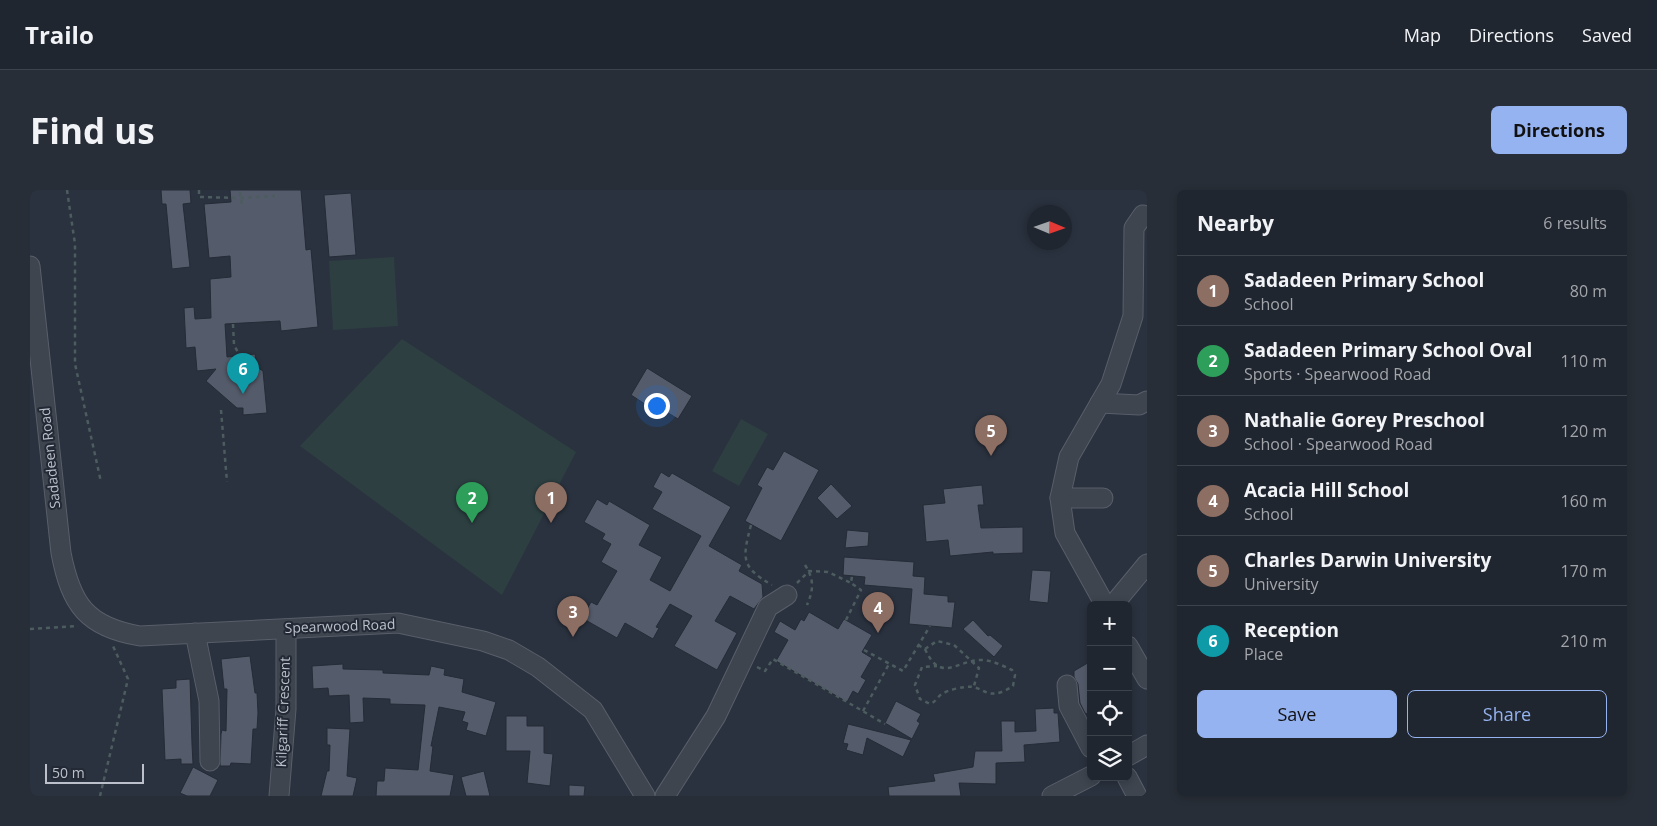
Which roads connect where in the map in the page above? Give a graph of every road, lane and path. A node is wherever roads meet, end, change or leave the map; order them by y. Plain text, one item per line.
1 (67, 190) edge
2 (199, 190) edge
3 (240, 192) dead end
4 (275, 196) dead end
5 (241, 198) junction
6 (242, 206) dead end
7 (1147, 216) edge
8 (30, 266) edge
9 (1140, 316) edge
10 (233, 324) dead end
11 (240, 356) dead end
12 (35, 372) edge
13 (1147, 401) edge
14 (1100, 403) junction
15 (221, 410) dead end
16 (101, 482) dead end
17 (227, 482) dead end
18 (1060, 498) junction
19 (1103, 498) dead end
20 (751, 525) dead end
21 (1147, 564) edge
22 (805, 565) dead end
23 (809, 571) junction
24 (852, 576) dead end
25 (851, 584) junction
26 (788, 594) junction
27 (1103, 601) edge
28 (1116, 601) edge
29 (808, 605) dead end
30 (88, 614) joint
31 (846, 620) dead end
32 (104, 625) junction
33 (930, 626) dead end
34 (286, 628) junction
35 (30, 629) edge
36 (195, 633) junction
37 (918, 645) junction
38 (925, 649) junction
39 (864, 650) dead end
40 (1132, 653) edge
41 (743, 659) junction
42 (972, 661) junction
43 (889, 664) junction
44 (937, 666) junction
45 (1147, 679) edge
46 (1067, 685) dead end
47 (974, 686) junction
48 (863, 711) junction
49 (885, 724) dead end
50 (1087, 740) edge
51 (1147, 745) edge
52 (1132, 754) edge
53 (210, 761) dead end
54 (1087, 778) edge
55 (1129, 781) edge
56 (100, 796) edge
57 (279, 796) edge
58 (646, 796) edge
59 (665, 796) edge
60 (1052, 796) edge
61 (1137, 796) edge

1 - 16 path
2 - 5 path
3 - 5 path
4 - 5 path
5 - 6 path
7 - 9 street
8 - 12 street, Sadadeen Road
9 - 14 street
10 - 11 path
12 - 30 street, Sadadeen Road
13 - 14 street
14 - 18 street
15 - 17 path
18 - 19 street
18 - 27 street
20 - 26 path
21 - 28 street
22 - 23 path
23 - 25 path
23 - 26 path
23 - 29 path
24 - 25 path
25 - 31 path
26 - 41 street
30 - 32 street, Spearwood Road
32 - 35 path
32 - 36 street, Spearwood Road
32 - 56 path
33 - 37 path
34 - 36 street, Spearwood Road
34 - 57 street, Kilgariff Crescent
34 - 58 street, Spearwood Road
36 - 53 street
37 - 38 path
37 - 43 path
38 - 42 path
38 - 44 path
39 - 43 path
40 - 45 street
41 - 48 path
41 - 59 street
42 - 44 path
42 - 47 path
42 - 47 path
43 - 48 path
44 - 47 path
46 - 50 street
48 - 49 path
51 - 52 street
54 - 60 street
55 - 61 street

